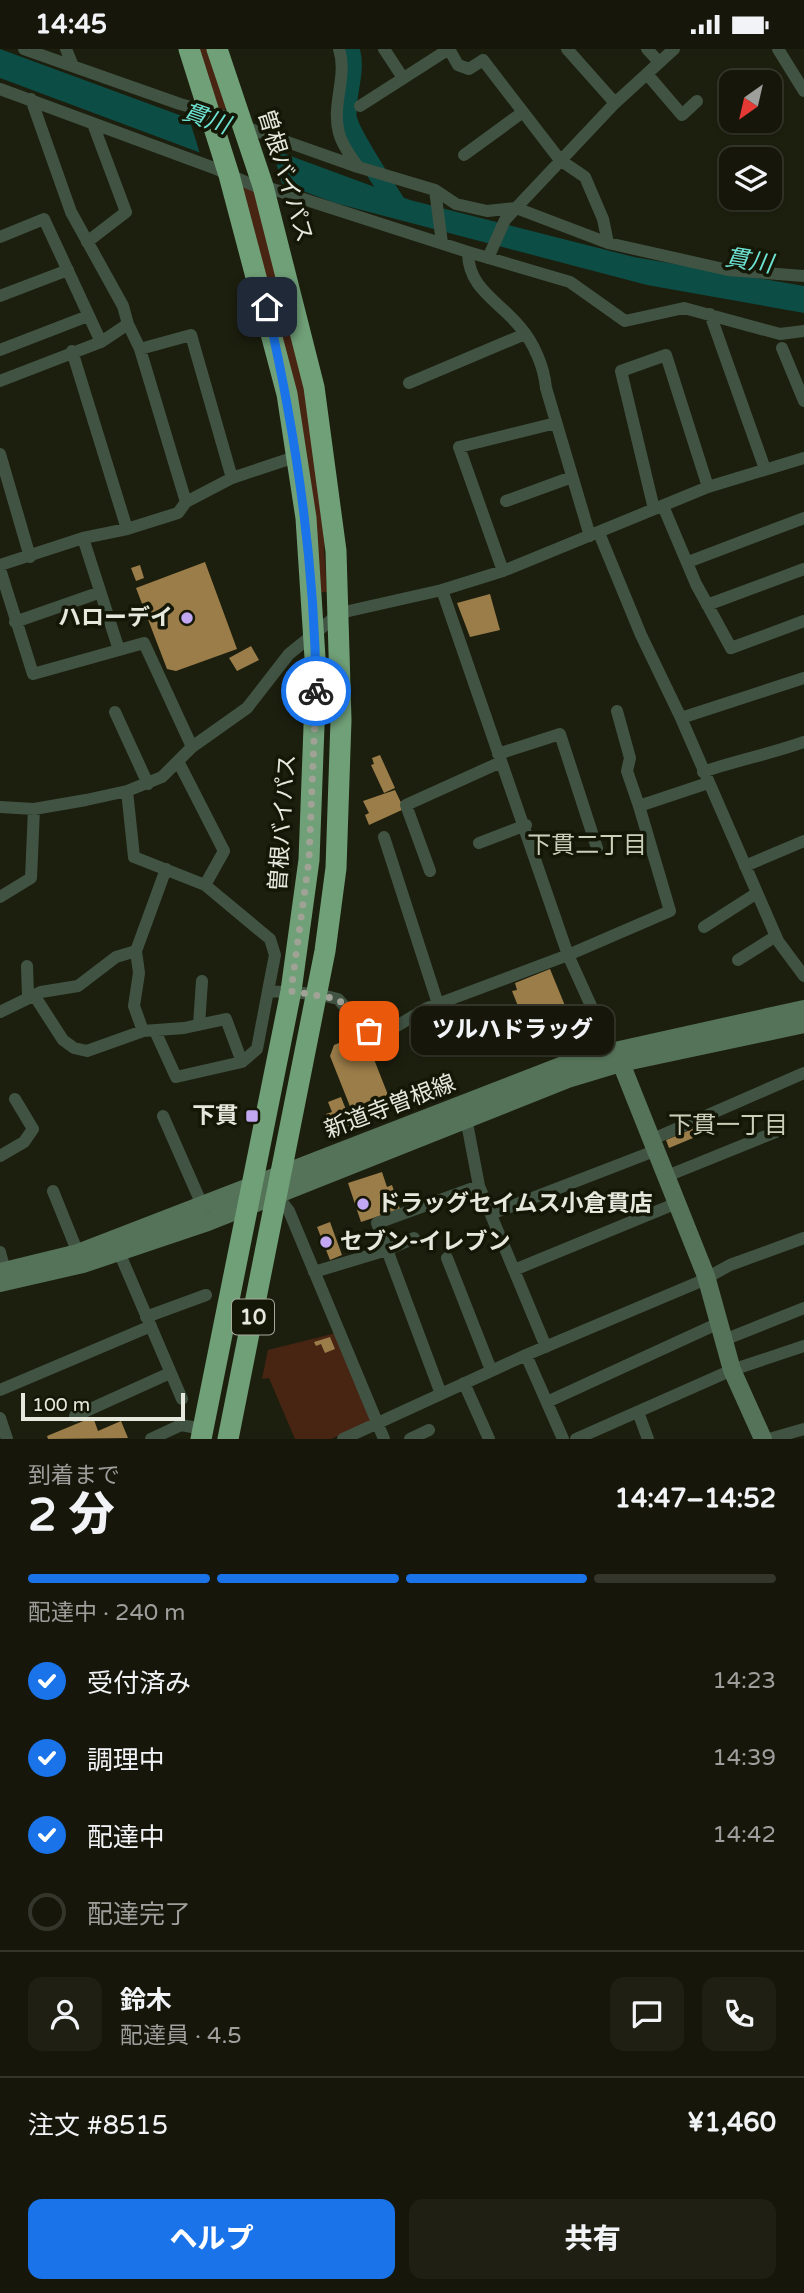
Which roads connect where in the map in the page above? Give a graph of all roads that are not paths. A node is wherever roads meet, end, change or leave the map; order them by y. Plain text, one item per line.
1 (24, 49) edge
2 (66, 49) edge
3 (189, 49) edge
4 (217, 49) edge
5 (339, 49) edge
6 (384, 49) edge
7 (478, 49) edge
8 (567, 49) edge
9 (647, 49) edge
10 (674, 49) edge
11 (778, 49) edge
12 (659, 62) junction
13 (477, 63) junction
14 (73, 66) junction
15 (646, 74) junction
16 (403, 78) junction
17 (0, 89) edge
18 (804, 91) edge
19 (31, 99) junction
20 (697, 101) dead end
21 (615, 103) junction
22 (359, 106) dead end
23 (523, 112) junction
24 (210, 116) junction
25 (93, 124) junction
26 (242, 126) junction
27 (464, 155) dead end
28 (560, 160) junction
29 (358, 167) junction
30 (228, 171) junction
31 (262, 185) junction
32 (435, 194) junction
33 (516, 208) junction
34 (0, 237) edge
35 (442, 241) junction
36 (87, 242) junction
37 (608, 243) junction
38 (468, 252) junction
39 (489, 255) junction
40 (68, 270) junction
41 (804, 276) edge
42 (0, 296) edge
43 (710, 314) junction
44 (88, 316) junction
45 (128, 324) junction
46 (804, 331) edge
47 (525, 334) junction
48 (101, 342) junction
49 (782, 348) dead end
50 (140, 349) junction
51 (0, 350) edge
52 (72, 351) junction
53 (0, 381) edge
54 (800, 381) edge
55 (409, 383) dead end
56 (804, 401) edge
57 (556, 423) junction
58 (0, 454) edge
59 (298, 456) junction
60 (804, 458) edge
61 (765, 469) junction
62 (572, 477) junction
63 (232, 478) junction
64 (708, 487) junction
65 (506, 501) dead end
66 (186, 502) junction
67 (658, 508) junction
68 (804, 518) edge
69 (127, 529) junction
70 (595, 534) junction
71 (83, 538) junction
72 (30, 557) junction
73 (688, 562) junction
74 (0, 567) edge
75 (804, 569) edge
76 (503, 571) junction
77 (442, 590) junction
78 (99, 593) junction
79 (707, 605) junction
80 (340, 613) junction
81 (804, 621) edge
82 (15, 622) junction
83 (314, 636) junction
84 (119, 650) junction
85 (804, 678) edge
86 (617, 711) dead end
87 (115, 712) dead end
88 (681, 718) junction
89 (804, 741) edge
90 (192, 747) junction
91 (500, 758) junction
92 (179, 763) junction
93 (706, 777) junction
94 (148, 784) junction
95 (127, 791) junction
96 (639, 806) junction
97 (0, 807) edge
98 (34, 809) junction
99 (526, 825) junction
100 (384, 837) dead end
101 (804, 841) edge
102 (479, 843) dead end
103 (597, 848) dead end
104 (745, 866) junction
105 (166, 869) junction
106 (430, 871) dead end
107 (205, 885) junction
108 (757, 893) junction
109 (0, 897) edge
110 (704, 927) dead end
111 (776, 936) junction
112 (136, 951) junction
113 (568, 955) junction
114 (738, 960) dead end
115 (27, 966) dead end
116 (802, 969) edge
117 (202, 981) dead end
118 (268, 991) junction
119 (291, 991) junction
120 (317, 994) junction
121 (31, 995) junction
122 (438, 1004) junction
123 (804, 1009) edge
124 (0, 1012) edge
125 (804, 1024) edge
126 (199, 1025) junction
127 (149, 1031) junction
128 (616, 1056) junction
129 (242, 1062) junction
130 (804, 1073) edge
131 (15, 1099) dead end
132 (163, 1116) dead end
133 (466, 1118) junction
134 (776, 1132) dead end
135 (655, 1145) junction
136 (0, 1156) edge
137 (667, 1176) junction
138 (280, 1185) junction
139 (479, 1186) junction
140 (53, 1191) dead end
141 (251, 1195) junction
142 (677, 1203) junction
143 (203, 1207) junction
144 (491, 1214) junction
145 (414, 1238) dead end
146 (804, 1238) edge
147 (387, 1250) junction
148 (0, 1252) edge
149 (119, 1252) junction
150 (78, 1253) junction
151 (447, 1258) dead end
152 (514, 1270) junction
153 (314, 1272) junction
154 (2, 1275) edge
155 (706, 1276) junction
156 (206, 1295) dead end
157 (804, 1308) edge
158 (149, 1322) junction
159 (719, 1323) junction
160 (724, 1341) junction
161 (804, 1346) edge
162 (546, 1347) junction
163 (526, 1355) junction
164 (491, 1370) junction
165 (732, 1370) junction
166 (170, 1373) junction
167 (464, 1383) junction
168 (0, 1390) edge
169 (441, 1394) junction
170 (182, 1399) dead end
171 (547, 1402) junction
172 (638, 1412) junction
173 (75, 1416) dead end
174 (0, 1418) edge
175 (377, 1423) junction
176 (804, 1429) edge
177 (429, 1430) dead end
178 (202, 1434) edge
179 (7, 1439) edge
180 (151, 1439) edge
181 (228, 1439) edge
182 (343, 1439) edge
183 (384, 1439) edge
184 (410, 1439) edge
185 (489, 1439) edge
186 (563, 1439) edge
187 (576, 1439) edge
188 (648, 1439) edge
189 (763, 1439) edge
190 (769, 1439) edge

1 - 14 street
2 - 14 street
3 - 24 highway, 曽根バイパス / 10
4 - 26 highway, 曽根バイパス / 10
5 - 29 street
6 - 16 street
7 - 13 street
8 - 21 street
9 - 12 street
10 - 12 street
11 - 18 street
12 - 15 street
13 - 16 street
13 - 23 street
14 - 24 street
15 - 20 street
15 - 21 street
16 - 22 street
17 - 19 street
19 - 25 street
19 - 36 street
21 - 28 street
23 - 27 street
23 - 28 street
24 - 26 street
24 - 30 highway, 曽根バイパス / 10
25 - 30 street
25 - 36 street
26 - 29 street
26 - 31 highway, 曽根バイパス / 10
28 - 33 street
28 - 37 street
29 - 32 street
30 - 31 street
30 - 59 highway, 曽根バイパス / 10
31 - 35 street
31 - 80 highway, 曽根バイパス / 10
32 - 33 street
32 - 35 street
33 - 37 street
33 - 39 street
34 - 40 street
35 - 38 street
36 - 45 street
37 - 41 street
38 - 39 street
38 - 47 street
39 - 43 street
40 - 42 street
40 - 44 street
43 - 46 street
43 - 61 street
44 - 48 street
44 - 51 street
45 - 48 street
45 - 50 street
47 - 55 street
47 - 57 street
48 - 52 street
49 - 54 street
50 - 63 street
50 - 66 street
52 - 53 street
52 - 69 street
54 - 56 street
57 - 62 street
57 - 76 street
58 - 72 street
59 - 63 street
59 - 83 highway, 曽根バイパス / 10
60 - 61 street
61 - 64 street
62 - 65 street
62 - 70 street
63 - 66 street
64 - 67 street
64 - 67 street
66 - 69 street
67 - 70 street
67 - 73 street
68 - 73 street
69 - 71 street
70 - 76 street
70 - 88 street
71 - 72 street
71 - 78 street
72 - 74 street
73 - 79 street
74 - 82 street
75 - 79 street
76 - 77 street
77 - 80 street
77 - 91 street
78 - 82 street
78 - 84 street
79 - 81 street
80 - 83 street
80 - 120 highway, 曽根バイパス / 10
82 - 84 street
83 - 90 street
83 - 119 highway, 曽根バイパス / 10
84 - 90 street
85 - 88 street
86 - 96 street
87 - 94 street
88 - 93 street
89 - 93 street
90 - 92 street
91 - 99 street
91 - 103 street
91 - 106 street
92 - 94 street
92 - 107 street
93 - 96 street
93 - 104 street
94 - 95 street
95 - 98 street
95 - 105 street
96 - 113 street
97 - 98 street
98 - 109 street
99 - 102 street
99 - 113 street
100 - 122 street
101 - 104 street
104 - 108 street
105 - 107 street
105 - 112 street
107 - 118 street
108 - 110 street
108 - 111 street
111 - 114 street
111 - 116 street
112 - 121 street
112 - 127 street
113 - 122 street
113 - 128 street
115 - 121 street
117 - 126 street
118 - 119 street
118 - 129 street
119 - 120 street
119 - 141 highway, 曽根バイパス / 10
120 - 122 street
120 - 138 highway, 曽根バイパス / 10
121 - 124 street
121 - 127 street
123 - 128 main road, 新道寺曽根線
125 - 128 main road, 新道寺曽根線
126 - 127 street
126 - 129 street
127 - 129 street
128 - 133 main road, 新道寺曽根線
128 - 135 main road
128 - 138 main road, 新道寺曽根線
130 - 135 street
131 - 136 street
132 - 143 street
133 - 138 main road, 新道寺曽根線
133 - 139 street
134 - 137 street
135 - 137 main road
135 - 144 street
137 - 142 main road
138 - 141 main road, 新道寺曽根線
138 - 153 street
138 - 181 highway, 曽根バイパス / 10
139 - 144 street
139 - 147 street
140 - 150 street
141 - 143 main road, 新道寺曽根線
141 - 149 main road, 新道寺曽根線
141 - 178 highway, 曽根バイパス / 10
142 - 152 street
142 - 155 main road
143 - 150 main road, 新道寺曽根線
144 - 152 street
145 - 147 street
146 - 155 street
147 - 153 street
147 - 169 street
148 - 154 street
149 - 154 main road, 新道寺曽根線
149 - 158 street
150 - 154 main road, 新道寺曽根線
151 - 164 street
152 - 162 street
153 - 175 street
155 - 159 main road
155 - 162 street
156 - 158 street
157 - 160 street
158 - 166 street
158 - 168 street
159 - 160 main road
159 - 171 street
160 - 165 main road
161 - 165 street
162 - 163 street
163 - 164 street
163 - 171 street
164 - 167 street
165 - 172 street
165 - 189 main road
166 - 170 street
166 - 173 street
167 - 169 street
167 - 185 street
169 - 175 street
171 - 186 street
172 - 187 street
172 - 188 street
174 - 179 street
175 - 182 street
175 - 183 street
176 - 190 street
177 - 184 street
178 - 180 street

